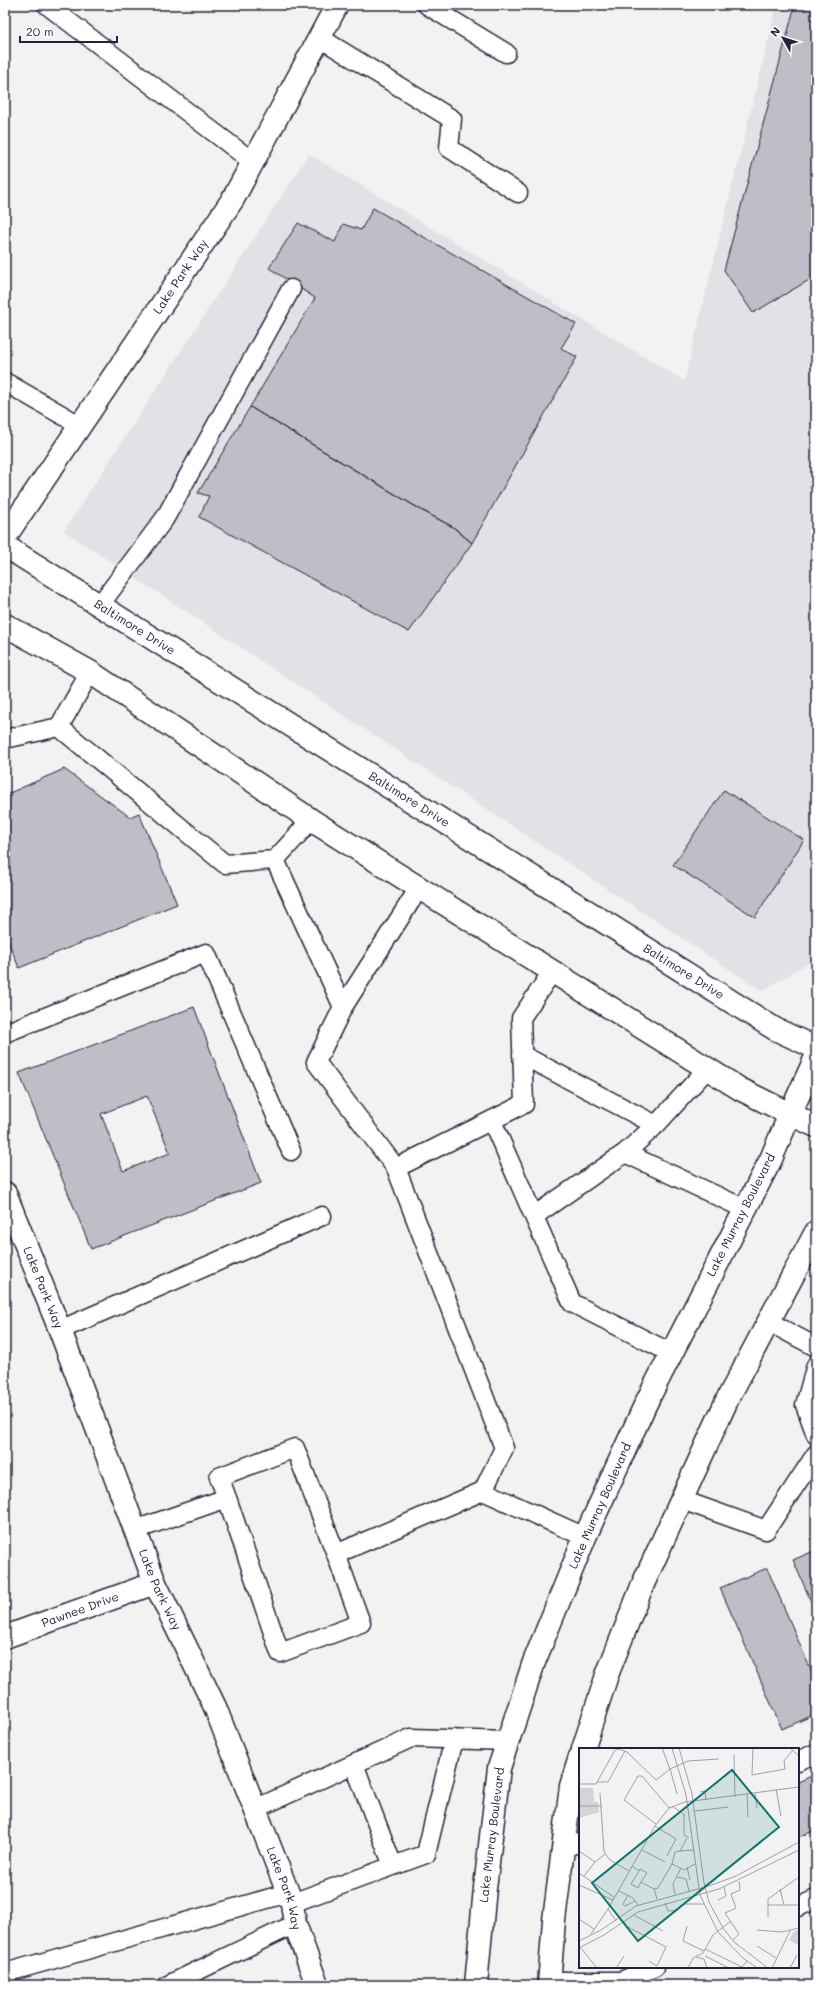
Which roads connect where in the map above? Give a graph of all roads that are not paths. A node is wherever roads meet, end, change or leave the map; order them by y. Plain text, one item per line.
1 (47, 5) edge
2 (337, 5) edge
3 (427, 5) edge
4 (320, 38) junction
5 (506, 53) dead end
6 (253, 162) junction
7 (518, 192) dead end
8 (291, 289) dead end
9 (5, 382) edge
10 (81, 426) junction
11 (5, 537) edge
12 (5, 546) edge
13 (99, 606) junction
14 (5, 625) edge
15 (90, 672) junction
16 (60, 728) junction
17 (5, 739) edge
18 (311, 820) junction
19 (275, 860) junction
20 (419, 888) junction
21 (552, 972) junction
22 (343, 1007) junction
23 (5, 1033) edge
24 (816, 1048) edge
25 (522, 1055) junction
26 (816, 1057) edge
27 (707, 1069) junction
28 (790, 1114) junction
29 (492, 1121) junction
30 (656, 1125) junction
31 (816, 1126) edge
32 (291, 1151) dead end
33 (625, 1153) junction
34 (396, 1168) junction
35 (5, 1193) edge
36 (745, 1210) junction
37 (322, 1216) dead end
38 (534, 1216) junction
39 (816, 1232) edge
40 (768, 1322) junction
41 (60, 1330) junction
42 (816, 1347) edge
43 (671, 1353) junction
44 (816, 1365) edge
45 (816, 1435) edge
46 (816, 1454) edge
47 (483, 1492) junction
48 (228, 1498) junction
49 (682, 1500) junction
50 (135, 1530) junction
51 (585, 1537) junction
52 (336, 1554) junction
53 (155, 1583) junction
54 (5, 1637) edge
55 (454, 1739) junction
56 (508, 1741) junction
57 (583, 1748) edge
58 (816, 1753) edge
59 (579, 1760) edge
60 (799, 1761) edge
61 (354, 1764) junction
62 (255, 1809) junction
63 (572, 1845) edge
64 (394, 1866) junction
65 (816, 1899) edge
66 (292, 1907) junction
67 (799, 1907) edge
68 (654, 1968) edge
69 (5, 1973) edge
70 (549, 1983) edge
71 (168, 1985) edge
72 (317, 1985) edge
73 (476, 1985) edge

1 - 6 lane
2 - 4 main road, Lake Park Way
3 - 5 lane
4 - 6 main road, Lake Park Way
4 - 7 lane
6 - 10 main road, Lake Park Way
8 - 13 lane
9 - 10 lane
10 - 11 main road, Lake Park Way
12 - 13 main road, Baltimore Drive
13 - 24 main road, Baltimore Drive
14 - 15 main road
15 - 16 lane
15 - 18 main road
16 - 17 lane
16 - 19 lane
18 - 19 lane
18 - 20 main road
19 - 22 lane
20 - 21 main road
20 - 22 lane
21 - 25 lane
21 - 27 main road
22 - 34 lane
23 - 32 lane
25 - 29 lane
25 - 30 lane
26 - 28 main road, Lake Murray Boulevard
27 - 28 main road
27 - 30 lane
28 - 31 main road
28 - 36 main road, Lake Murray Boulevard
29 - 34 lane
29 - 38 lane
30 - 33 lane
33 - 36 lane
33 - 38 lane
34 - 47 lane
35 - 41 main road, Lake Park Way
36 - 43 main road, Lake Murray Boulevard
37 - 41 lane
38 - 43 lane
39 - 40 main road
40 - 42 lane
40 - 49 main road
41 - 50 main road, Lake Park Way
43 - 51 main road, Lake Murray Boulevard
44 - 45 lane
46 - 49 lane
47 - 51 lane
47 - 52 lane
48 - 50 lane
48 - 52 lane
48 - 52 lane
49 - 57 main road
50 - 53 main road, Lake Park Way
51 - 56 main road, Lake Murray Boulevard
53 - 54 main road, Pawnee Drive
53 - 62 main road, Lake Park Way
55 - 56 lane
55 - 61 lane
55 - 64 lane
56 - 73 main road, Lake Murray Boulevard
58 - 60 lane
59 - 63 main road
61 - 62 lane
61 - 64 lane
62 - 66 main road, Lake Park Way
63 - 70 main road
64 - 66 lane
65 - 67 lane
66 - 69 lane
66 - 71 lane
66 - 72 main road, Lake Park Way
68 - 70 lane

